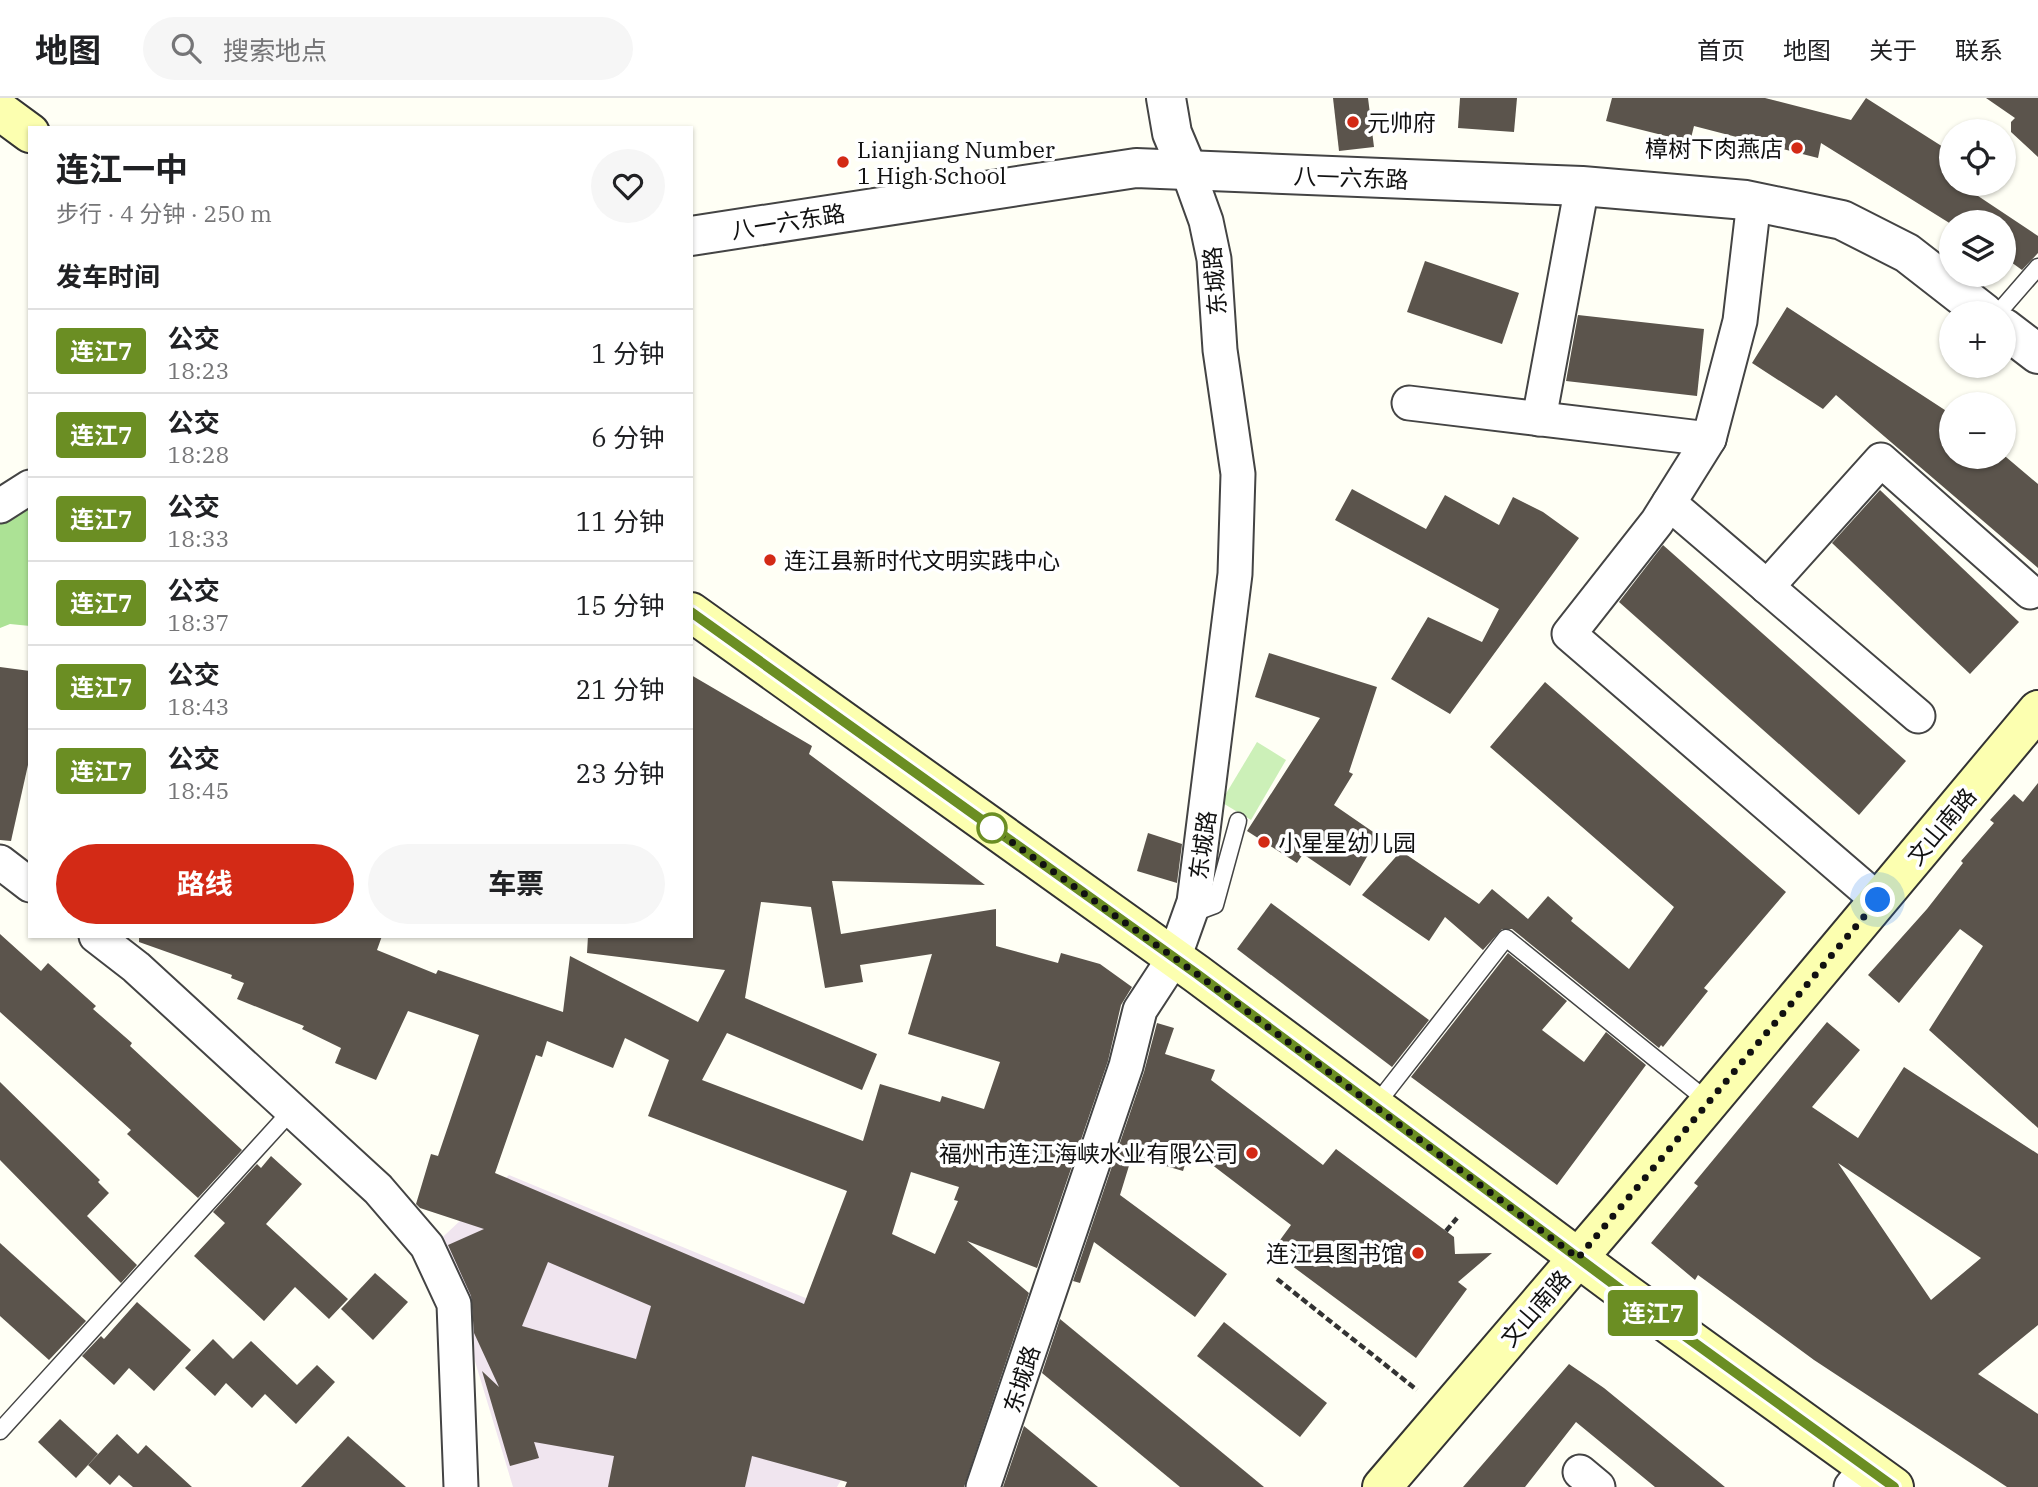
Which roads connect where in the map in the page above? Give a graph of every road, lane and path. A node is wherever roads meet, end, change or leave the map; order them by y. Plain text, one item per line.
1 (1167, 105) edge
2 (0, 111) edge
3 (28, 132) edge
4 (1136, 168) junction
5 (1188, 171) junction
6 (1582, 186) junction
7 (1754, 201) junction
8 (693, 236) edge
9 (2038, 267) edge
10 (1969, 301) edge
11 (2008, 301) edge
12 (2016, 337) edge
13 (2038, 354) edge
14 (1409, 403) dead end
15 (1539, 419) junction
16 (1709, 439) junction
17 (28, 488) edge
18 (1669, 503) junction
19 (0, 506) edge
20 (1767, 587) junction
21 (2030, 592) dead end
22 (693, 613) edge
23 (2038, 710) edge
24 (1918, 716) dead end
25 (1238, 821) dead end
26 (0, 862) edge
27 (28, 883) edge
28 (1878, 900) junction
29 (1191, 914) junction
30 (99, 938) edge
31 (1174, 958) junction
32 (1709, 1102) junction
33 (1375, 1106) junction
34 (293, 1109) junction
35 (1457, 1218) dead end
36 (1446, 1231) dead end
37 (1578, 1258) junction
38 (1277, 1279) dead end
39 (1417, 1390) dead end
40 (0, 1431) edge
41 (1870, 1481) edge
42 (461, 1487) edge
43 (983, 1487) edge
44 (1382, 1487) edge

1 - 4 street
1 - 5 street
2 - 3 main road
4 - 5 street, 八一六东路
4 - 8 street, 八一六东路
5 - 6 street, 八一六东路
5 - 29 street, 东城路
6 - 7 street, 八一六东路
6 - 15 street
7 - 10 street, 八一六东路
7 - 16 street
9 - 11 lane
12 - 13 street
14 - 15 street
15 - 16 street
16 - 18 street
17 - 19 street
18 - 20 street
18 - 28 street
20 - 21 street
20 - 24 street
22 - 31 main road
23 - 28 main road, 文山南路
25 - 29 lane
26 - 27 street
28 - 32 main road, 文山南路
29 - 31 street, 东城路
30 - 34 street
31 - 33 main road
31 - 43 street, 东城路
32 - 33 lane
32 - 37 main road, 文山南路
33 - 37 main road
34 - 40 lane
34 - 42 street
35 - 36 path
37 - 41 main road
37 - 44 main road, 文山南路
38 - 39 path

